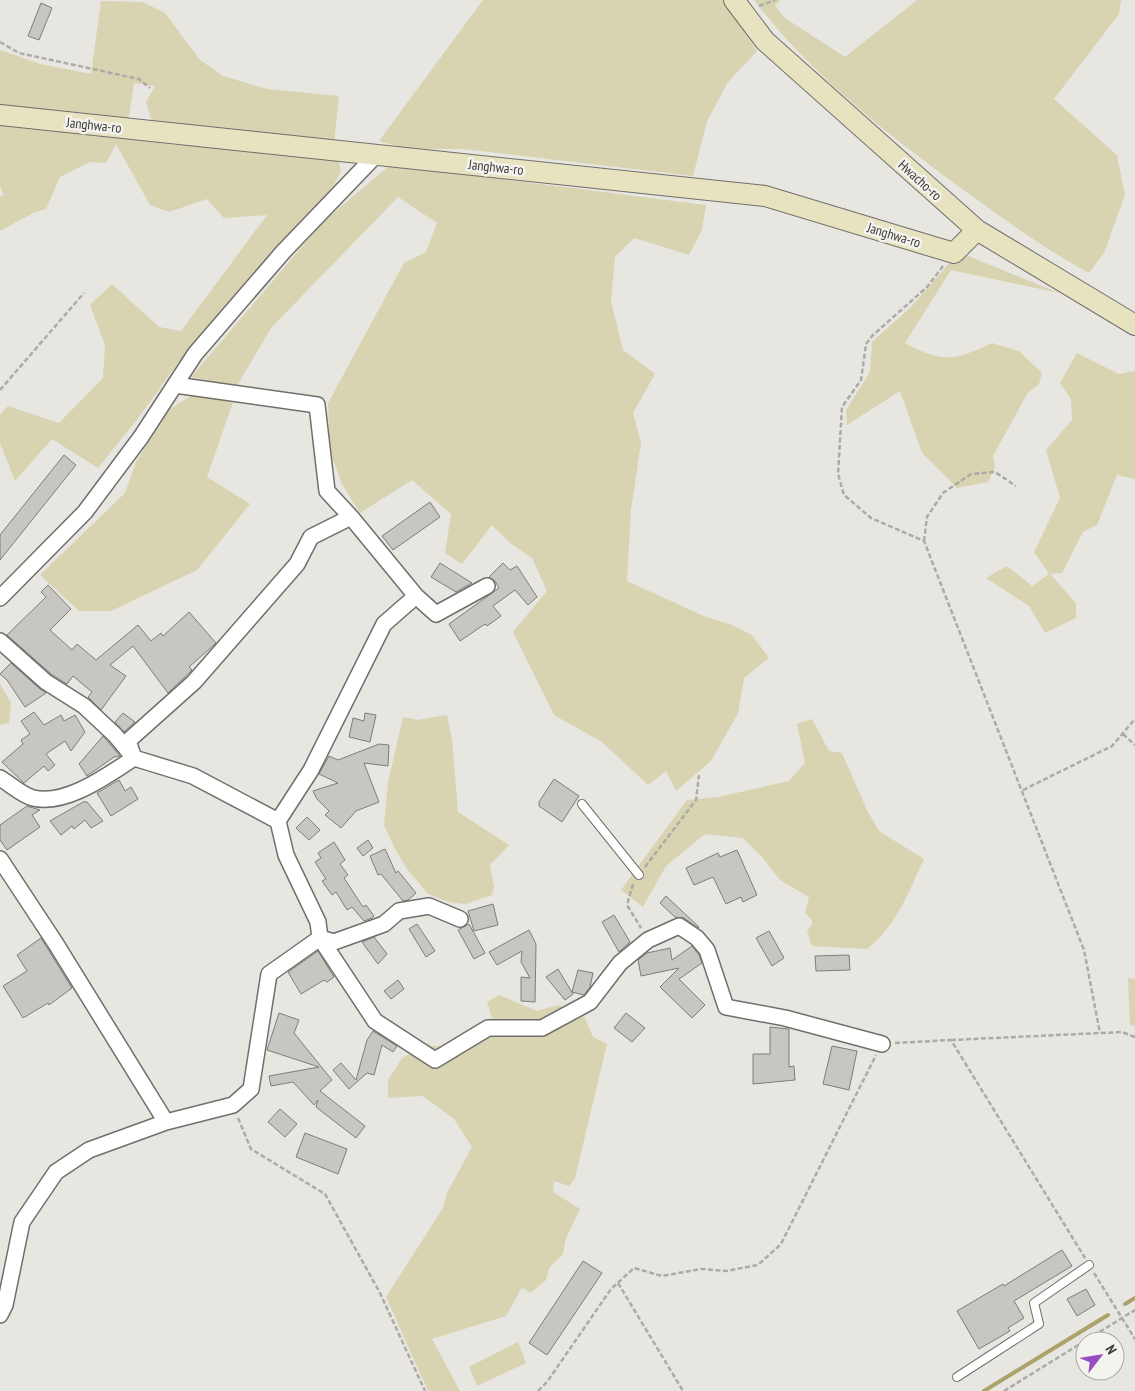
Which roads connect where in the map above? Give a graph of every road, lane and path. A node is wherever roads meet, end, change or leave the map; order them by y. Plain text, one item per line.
1 (734, 0) edge
2 (0, 42) edge
3 (150, 88) dead end
4 (0, 115) edge
5 (377, 154) junction
6 (977, 230) junction
7 (954, 253) junction
8 (84, 293) dead end
9 (1131, 318) edge
10 (175, 385) junction
11 (0, 390) edge
12 (1016, 486) dead end
13 (351, 517) junction
14 (924, 541) junction
15 (487, 586) dead end
16 (416, 596) junction
17 (0, 598) edge
18 (0, 641) edge
19 (1135, 719) edge
20 (1123, 734) junction
21 (1135, 745) edge
22 (134, 758) junction
23 (699, 775) dead end
24 (0, 778) edge
25 (1023, 790) junction
26 (582, 804) dead end
27 (278, 820) junction
28 (0, 859) edge
29 (639, 875) junction
30 (460, 919) dead end
31 (320, 938) junction
32 (648, 940) junction
33 (1100, 1033) junction
34 (1135, 1037) edge
35 (950, 1040) junction
36 (882, 1044) junction
37 (233, 1105) junction
38 (166, 1122) junction
39 (1089, 1265) junction
40 (618, 1283) junction
41 (1135, 1310) edge
42 (0, 1315) edge
43 (1122, 1318) junction
44 (1135, 1339) edge
45 (958, 1377) dead end
46 (425, 1391) edge
47 (538, 1391) edge
48 (683, 1391) edge
49 (1004, 1391) edge

1 - 6 street, Hwacho-ro
2 - 3 path
4 - 5 street, Janghwa-ro
5 - 7 street, Janghwa-ro
5 - 10 street
6 - 7 street
6 - 9 street, Hwacho-ro
7 - 14 path
8 - 11 path
10 - 13 street
10 - 17 street
12 - 14 path
13 - 16 street
13 - 22 street
14 - 25 path
15 - 16 street
16 - 27 street
18 - 22 street
19 - 20 path
20 - 21 path
20 - 25 path
22 - 24 street
22 - 27 street
23 - 29 path
25 - 33 path
26 - 29 lane
27 - 31 street
28 - 38 street
29 - 32 path
30 - 31 street
31 - 32 street
31 - 37 street
32 - 36 street
33 - 34 path
33 - 35 path
35 - 36 path
35 - 39 path
36 - 40 path
37 - 38 street
37 - 46 path
38 - 42 street
39 - 43 path
39 - 45 lane
40 - 47 path
40 - 48 path
41 - 43 path
43 - 44 path
43 - 49 path

